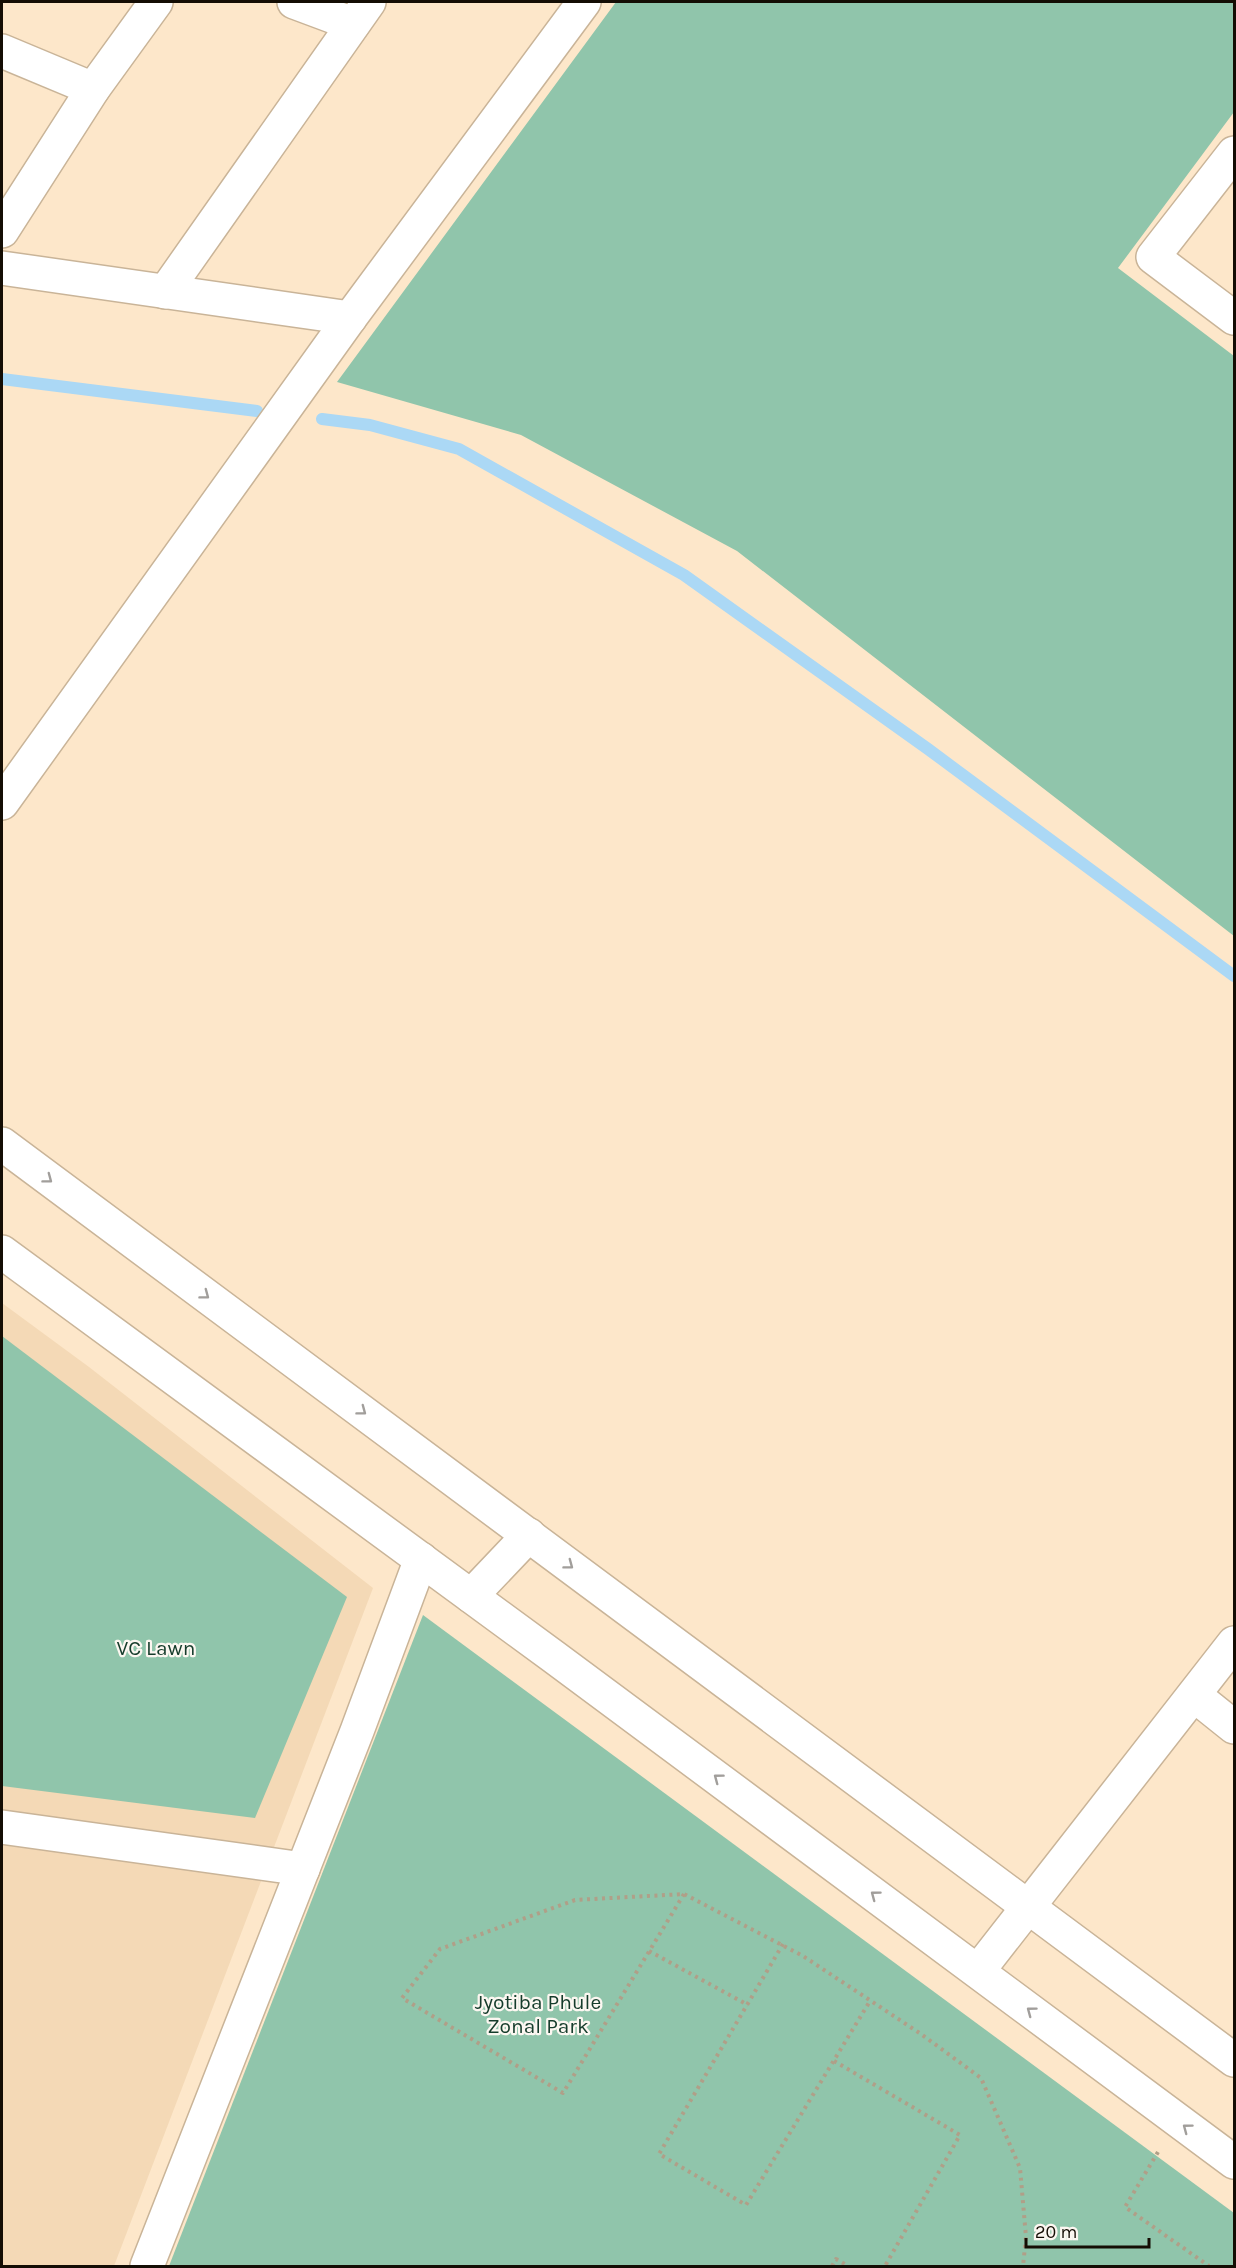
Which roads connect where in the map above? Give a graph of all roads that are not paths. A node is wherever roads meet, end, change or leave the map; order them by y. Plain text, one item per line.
1 (156, 2) edge
2 (294, 2) edge
3 (584, 2) edge
4 (361, 13) edge
5 (2, 51) edge
6 (93, 89) junction
7 (1234, 153) edge
8 (2, 231) edge
9 (2, 268) edge
10 (165, 291) junction
11 (350, 318) junction
12 (1234, 318) edge
13 (2, 803) edge
14 (2, 1144) edge
15 (2, 1252) edge
16 (529, 1535) junction
17 (421, 1559) junction
18 (471, 1596) junction
19 (1234, 1643) edge
20 (1194, 1695) junction
21 (1234, 1726) edge
22 (2, 1827) edge
23 (303, 1869) junction
24 (1028, 1907) junction
25 (978, 1971) junction
26 (1234, 2060) edge
27 (1234, 2162) edge
28 (147, 2266) edge

1 - 6 street
2 - 4 street
3 - 11 street
4 - 10 street
5 - 6 street
6 - 8 street
7 - 12 street
9 - 10 street
10 - 11 street
11 - 13 street
14 -> 16 street
15 - 17 street
16 - 18 street
16 -> 24 street
17 - 18 street
17 - 23 street
25 -> 18 street
19 - 20 street
20 - 21 street
20 - 24 street
22 - 23 street
23 - 28 street
24 - 25 street
24 - 26 street
27 -> 25 street

